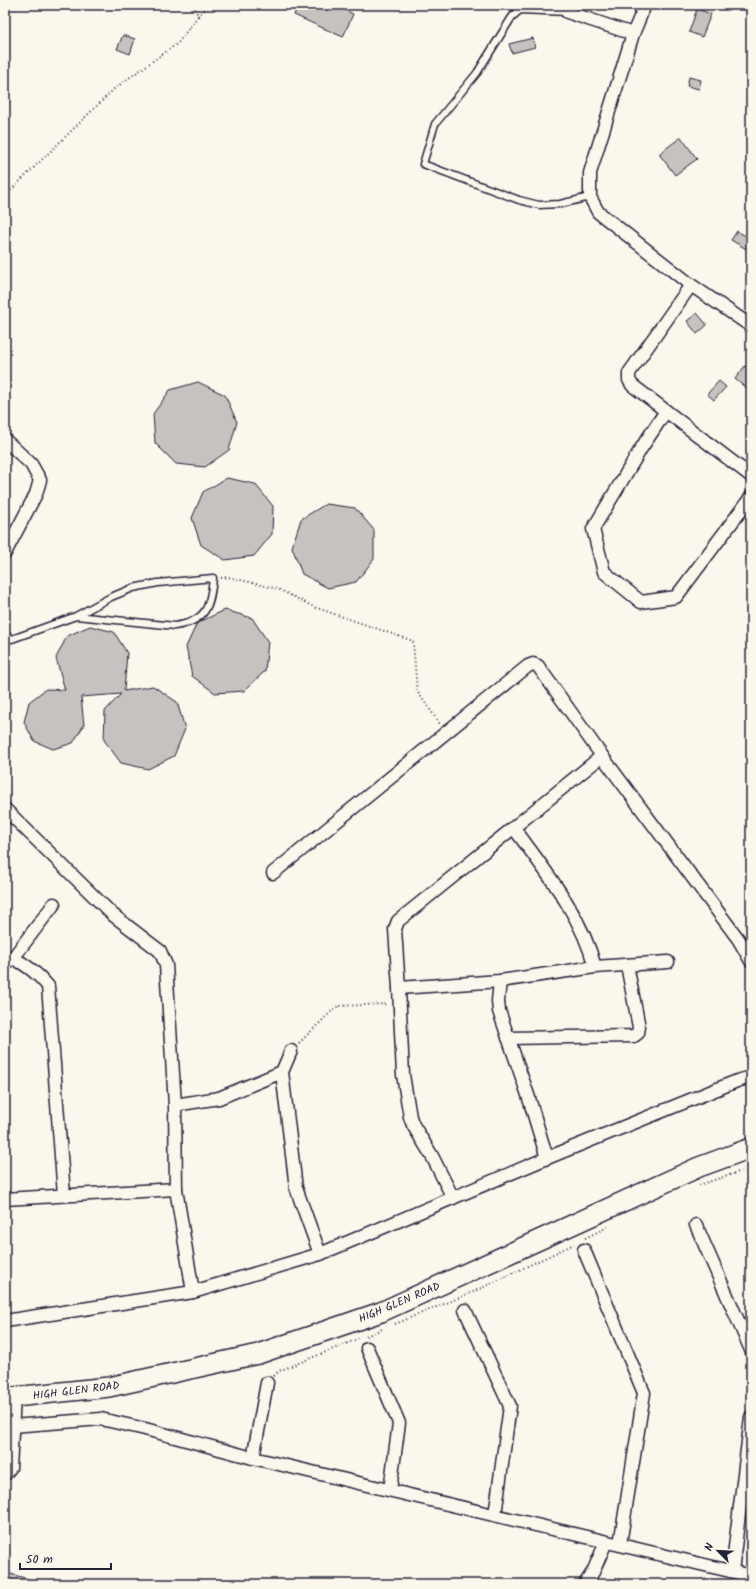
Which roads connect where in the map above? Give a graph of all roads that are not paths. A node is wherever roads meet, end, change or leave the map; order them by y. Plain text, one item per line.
1 (511, 5) edge
2 (645, 5) edge
3 (566, 9) edge
4 (520, 10) junction
5 (633, 34) junction
6 (590, 197) junction
7 (691, 285) junction
8 (751, 326) edge
9 (666, 411) junction
10 (5, 440) edge
11 (751, 476) edge
12 (751, 497) edge
13 (5, 553) edge
14 (76, 616) junction
15 (5, 634) edge
16 (602, 756) junction
17 (5, 809) edge
18 (514, 828) junction
19 (272, 873) dead end
20 (54, 904) dead end
21 (751, 961) edge
22 (9, 962) edge
23 (668, 962) dead end
24 (627, 965) junction
25 (595, 968) junction
26 (500, 981) junction
27 (399, 988) junction
28 (508, 1038) junction
29 (291, 1051) road end
30 (282, 1072) junction
31 (751, 1077) edge
32 (175, 1106) junction
33 (751, 1148) edge
34 (547, 1158) junction
35 (176, 1189) junction
36 (64, 1195) junction
37 (453, 1198) junction
38 (5, 1199) edge
39 (696, 1225) dead end
40 (584, 1250) dead end
41 (320, 1254) junction
42 (193, 1292) junction
43 (465, 1310) dead end
44 (5, 1321) edge
45 (750, 1343) edge
46 (367, 1348) dead end
47 (267, 1383) road end
48 (10, 1397) edge
49 (751, 1416) edge
50 (12, 1426) junction
51 (253, 1458) junction
52 (5, 1474) edge
53 (390, 1490) junction
54 (495, 1515) junction
55 (606, 1542) junction
56 (620, 1544) junction
57 (732, 1571) junction
58 (751, 1576) edge
59 (585, 1584) edge

1 - 4 lane
2 - 5 street
3 - 4 lane
3 - 5 street
4 - 6 lane
5 - 6 street
6 - 7 street
7 - 8 street
7 - 9 street
9 - 11 street
9 - 12 street
10 - 13 street
14 - 14 lane
14 - 15 lane
16 - 18 street
16 - 19 street
16 - 21 street
17 - 32 street
18 - 25 street
18 - 27 street
20 - 22 street
22 - 36 street
23 - 24 street
24 - 25 street
24 - 28 street
25 - 26 street
26 - 27 street
26 - 28 street
27 - 37 street
28 - 34 street
29 - 30 street
30 - 32 street
30 - 41 street
31 - 34 street
32 - 35 street
33 - 48 main road, HIGH GLEN ROAD
34 - 37 street
35 - 36 street
35 - 42 street
36 - 38 street
37 - 41 street
39 - 45 street
40 - 56 street
41 - 42 street
42 - 44 street
43 - 54 street
46 - 53 street
47 - 51 street
48 - 50 street
49 - 57 street
50 - 51 street
50 - 52 street
51 - 53 street
53 - 54 street
54 - 55 street
55 - 56 street
55 - 59 street
56 - 57 street
57 - 58 street

